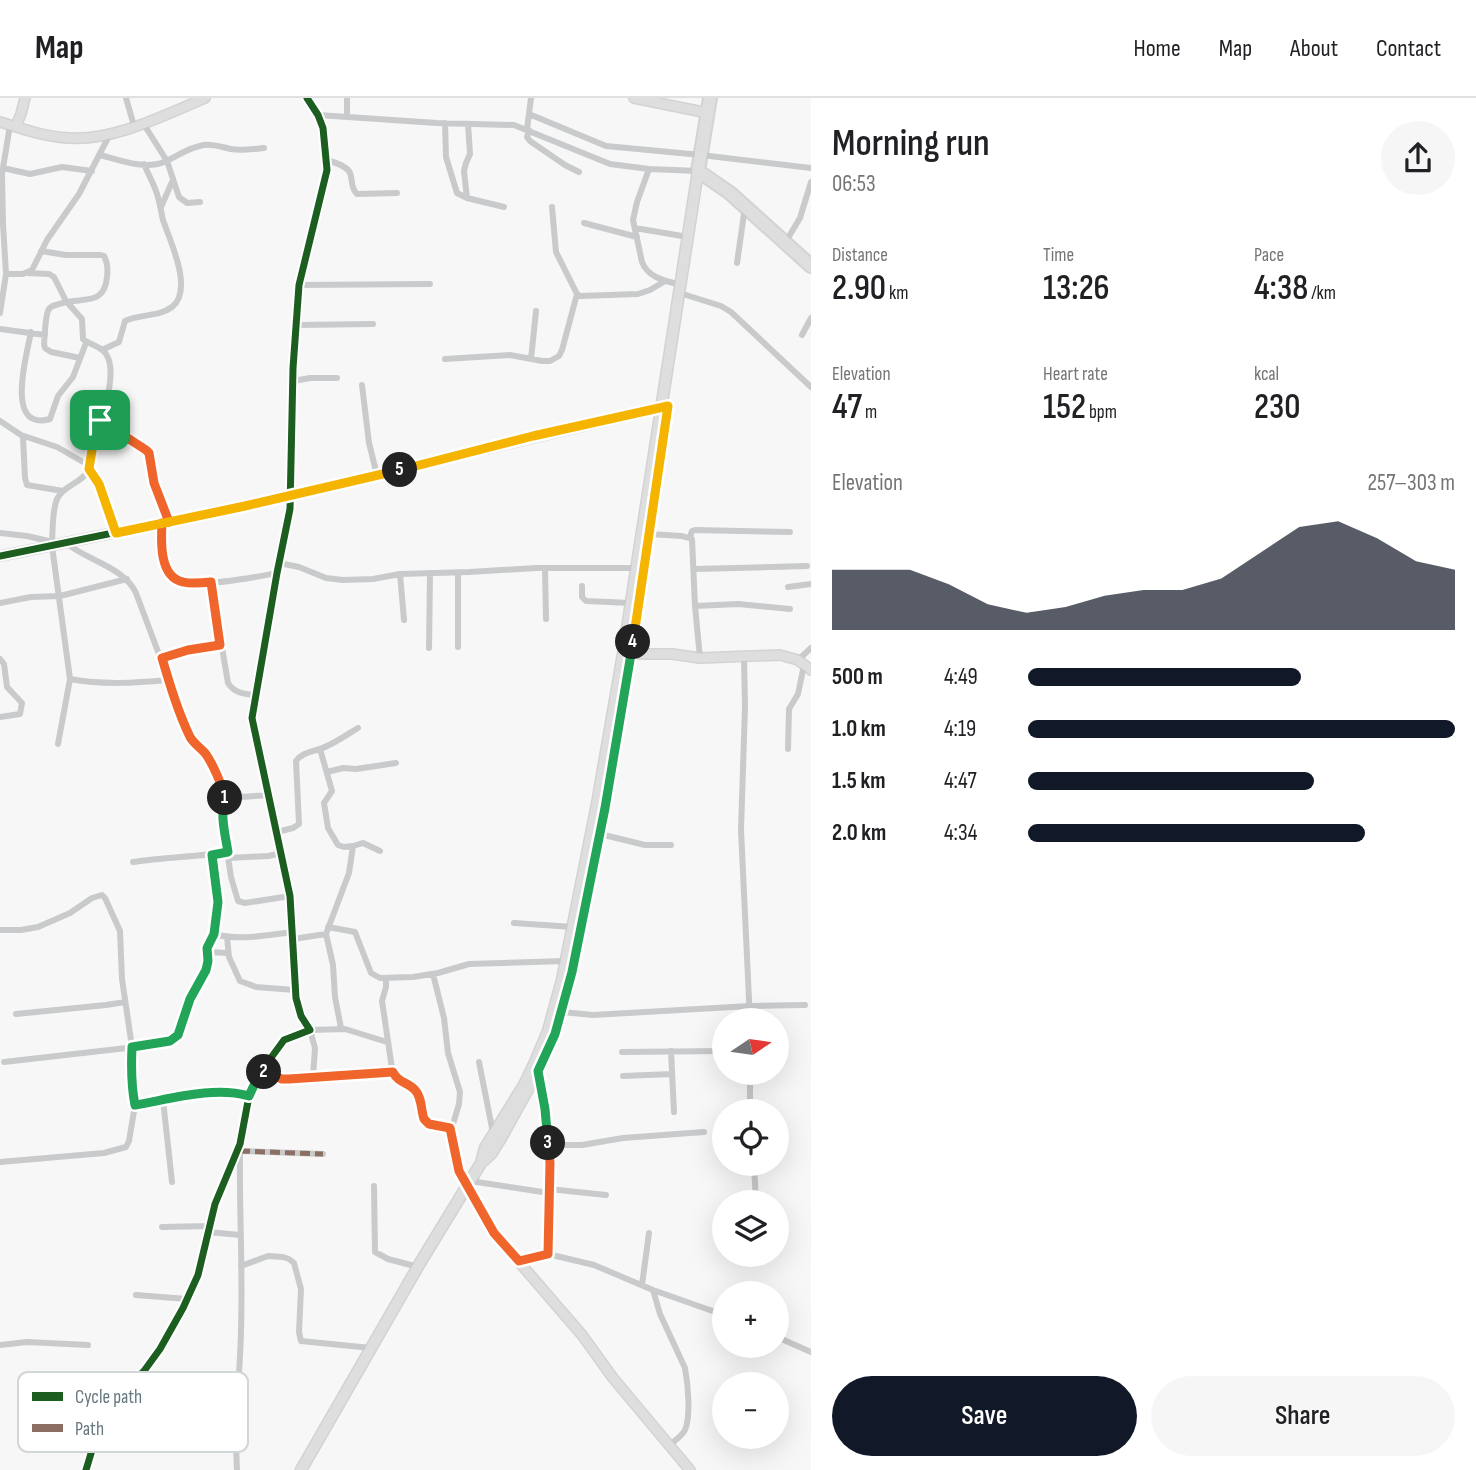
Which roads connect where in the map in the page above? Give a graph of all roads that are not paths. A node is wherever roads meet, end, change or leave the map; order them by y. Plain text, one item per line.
1 (25, 98) edge
2 (126, 98) edge
3 (205, 98) edge
4 (307, 98) edge
5 (347, 98) edge
6 (531, 98) edge
7 (634, 98) edge
8 (710, 98) edge
9 (717, 98) edge
10 (181, 103) edge
11 (708, 113) junction
12 (529, 114) junction
13 (318, 115) junction
14 (347, 117) junction
15 (445, 123) junction
16 (9, 124) edge
17 (468, 124) junction
18 (139, 125) junction
19 (528, 130) junction
20 (111, 132) junction
21 (264, 148) dead end
22 (100, 155) junction
23 (704, 155) junction
24 (327, 160) junction
25 (167, 161) junction
26 (144, 164) junction
27 (3, 168) junction
28 (811, 168) edge
29 (649, 169) junction
30 (92, 171) junction
31 (579, 172) dead end
32 (701, 173) junction
33 (172, 180) junction
34 (811, 182) edge
35 (810, 191) edge
36 (397, 193) dead end
37 (467, 198) junction
38 (1, 201) edge
39 (200, 202) dead end
40 (745, 205) junction
41 (160, 207) junction
42 (504, 207) dead end
43 (552, 207) dead end
44 (584, 223) dead end
45 (635, 228) junction
46 (637, 237) junction
47 (688, 237) junction
48 (785, 243) junction
49 (41, 251) junction
50 (3, 263) edge
51 (737, 263) dead end
52 (811, 267) edge
53 (28, 273) junction
54 (6, 274) junction
55 (665, 281) junction
56 (430, 284) dead end
57 (299, 285) junction
58 (681, 285) junction
59 (577, 294) junction
60 (686, 295) junction
61 (66, 301) junction
62 (536, 311) dead end
63 (0, 313) edge
64 (811, 318) edge
65 (373, 324) dead end
66 (296, 325) junction
67 (0, 329) edge
68 (31, 332) junction
69 (45, 335) junction
70 (802, 335) dead end
71 (86, 342) junction
72 (102, 350) junction
73 (80, 358) junction
74 (445, 359) dead end
75 (531, 359) junction
76 (337, 379) dead end
77 (293, 381) junction
78 (362, 385) dead end
79 (811, 387) edge
80 (665, 407) junction
81 (100, 420) junction
82 (0, 421) edge
83 (23, 437) junction
84 (90, 467) junction
85 (377, 475) junction
86 (63, 491) junction
87 (291, 495) junction
88 (165, 523) junction
89 (790, 532) dead end
90 (0, 533) edge
91 (116, 533) junction
92 (649, 534) junction
93 (690, 537) junction
94 (57, 544) junction
95 (0, 556) edge
96 (279, 564) junction
97 (807, 566) dead end
98 (545, 568) junction
99 (636, 568) junction
100 (694, 569) junction
101 (277, 573) junction
102 (430, 573) junction
103 (458, 573) junction
104 (400, 574) junction
105 (127, 579) junction
106 (211, 582) junction
107 (811, 584) edge
108 (582, 586) dead end
109 (788, 587) dead end
110 (60, 596) junction
111 (0, 603) edge
112 (631, 603) junction
113 (695, 606) junction
114 (790, 609) dead end
115 (546, 619) dead end
116 (404, 620) dead end
117 (220, 645) junction
118 (458, 647) dead end
119 (429, 648) dead end
120 (811, 648) edge
121 (627, 654) junction
122 (744, 656) junction
123 (162, 658) junction
124 (700, 658) junction
125 (0, 659) edge
126 (804, 665) edge
127 (70, 679) junction
128 (168, 680) junction
129 (255, 695) junction
130 (0, 717) edge
131 (358, 728) dead end
132 (58, 744) dead end
133 (788, 748) dead end
134 (320, 749) junction
135 (397, 763) dead end
136 (327, 772) junction
137 (269, 795) junction
138 (225, 797) junction
139 (277, 832) junction
140 (600, 834) junction
141 (671, 845) dead end
142 (353, 846) junction
143 (380, 851) dead end
144 (282, 853) junction
145 (212, 855) junction
146 (228, 855) junction
147 (132, 862) dead end
148 (290, 896) junction
149 (514, 923) dead end
150 (573, 927) junction
151 (0, 930) edge
152 (327, 931) junction
153 (214, 934) junction
154 (293, 936) junction
155 (227, 937) junction
156 (207, 952) junction
157 (228, 953) junction
158 (566, 961) junction
159 (433, 974) junction
160 (386, 978) junction
161 (295, 990) junction
162 (125, 1002) junction
163 (805, 1005) dead end
164 (750, 1006) junction
165 (562, 1012) junction
166 (16, 1014) dead end
167 (341, 1028) junction
168 (310, 1030) junction
169 (387, 1042) junction
170 (132, 1047) junction
171 (671, 1051) junction
172 (712, 1051) edge
173 (622, 1052) dead end
174 (4, 1062) dead end
175 (479, 1062) dead end
176 (261, 1070) junction
177 (538, 1071) junction
178 (393, 1072) junction
179 (672, 1074) junction
180 (623, 1076) dead end
181 (313, 1077) junction
182 (249, 1096) junction
183 (163, 1100) junction
184 (135, 1105) junction
185 (674, 1112) dead end
186 (451, 1130) junction
187 (704, 1132) dead end
188 (493, 1135) junction
189 (548, 1145) junction
190 (240, 1147) junction
191 (323, 1154) dead end
192 (0, 1162) edge
193 (481, 1163) junction
194 (172, 1182) dead end
195 (469, 1184) junction
196 (374, 1186) dead end
197 (549, 1191) junction
198 (606, 1195) dead end
199 (162, 1227) dead end
200 (208, 1229) junction
201 (649, 1233) dead end
202 (240, 1235) junction
203 (548, 1254) junction
204 (519, 1261) junction
205 (241, 1266) junction
206 (418, 1267) junction
207 (642, 1285) junction
208 (653, 1290) junction
209 (136, 1295) dead end
210 (187, 1300) junction
211 (712, 1311) edge
212 (789, 1342) edge
213 (0, 1345) edge
214 (88, 1345) dead end
215 (371, 1348) junction
216 (811, 1352) edge
217 (142, 1372) edge
218 (238, 1372) edge
219 (668, 1446) junction
220 (91, 1452) edge
221 (236, 1452) edge
222 (86, 1470) edge
223 (237, 1470) edge
224 (300, 1470) edge
225 (690, 1470) edge

1 - 16 street
2 - 18 street
3 - 10 street
4 - 13 street
5 - 14 street
6 - 12 street
7 - 11 street
8 - 11 highway
9 - 23 highway
10 - 18 street
11 - 23 highway
12 - 19 street
12 - 23 street
13 - 14 street
13 - 24 street
14 - 15 street
15 - 17 street
15 - 37 street
16 - 20 street
16 - 27 street
17 - 19 street
17 - 37 street
18 - 20 street
18 - 25 street
19 - 29 street
19 - 31 street
20 - 22 street
21 - 25 street
22 - 26 street
22 - 30 street
23 - 28 street
23 - 32 highway
24 - 36 street
24 - 57 street
25 - 26 street
25 - 33 street
26 - 41 street
27 - 30 street
27 - 38 street
29 - 32 street
29 - 45 street
30 - 49 street
32 - 40 highway
32 - 47 main road
32 - 60 main road
33 - 39 street
33 - 41 street
34 - 35 street
35 - 48 street
37 - 42 street
38 - 50 street
40 - 48 highway
40 - 51 street
41 - 72 street
43 - 59 street
44 - 46 street
45 - 46 street
45 - 47 street
46 - 55 street
47 - 58 main road
48 - 52 highway
49 - 53 street
49 - 61 street
50 - 54 street
53 - 54 street
53 - 61 street
54 - 63 street
55 - 58 street
55 - 59 street
56 - 57 street
57 - 66 street
58 - 80 main road
59 - 75 street
60 - 79 street
60 - 80 main road
61 - 69 street
61 - 71 street
62 - 75 street
64 - 70 street
65 - 66 street
66 - 77 street
67 - 68 street
68 - 69 street
68 - 73 street
69 - 73 street
71 - 72 street
71 - 73 street
72 - 81 street
74 - 75 street
76 - 77 street
77 - 87 street
78 - 85 street
80 - 85 street
80 - 92 main road
80 - 99 main road
81 - 84 street
81 - 88 street
82 - 83 street
83 - 84 street
83 - 86 street
84 - 86 street
84 - 91 street
85 - 87 street
86 - 94 street
87 - 88 street
87 - 96 street
88 - 91 street
88 - 106 street
89 - 93 street
90 - 94 street
91 - 94 street
92 - 93 street
92 - 121 main road
93 - 100 street
94 - 95 street
94 - 105 street
94 - 110 street
96 - 101 street
96 - 104 street
97 - 100 street
98 - 99 street
98 - 103 street
98 - 115 street
99 - 112 main road
100 - 113 street
101 - 106 street
101 - 129 street
102 - 103 street
102 - 104 street
102 - 119 street
103 - 118 street
104 - 116 street
105 - 110 street
105 - 123 street
106 - 117 street
107 - 109 street
108 - 112 street
110 - 111 street
110 - 127 street
112 - 121 main road
113 - 114 street
113 - 124 street
117 - 123 street
117 - 129 street
120 - 126 street
121 - 124 street
121 - 140 main road
121 - 150 main road
122 - 124 street
122 - 126 street
122 - 164 street
123 - 128 street
125 - 130 street
126 - 133 street
127 - 128 street
127 - 132 street
128 - 138 street
129 - 137 street
131 - 134 street
134 - 136 street
134 - 139 street
135 - 136 street
136 - 142 street
137 - 138 street
137 - 139 street
138 - 146 street
139 - 144 street
140 - 141 street
140 - 165 main road
142 - 143 street
142 - 152 street
144 - 146 street
144 - 148 street
145 - 146 street
145 - 147 street
145 - 153 street
146 - 148 street
148 - 154 street
149 - 150 street
150 - 158 main road
151 - 162 street
152 - 154 street
152 - 160 street
152 - 167 street
153 - 155 street
153 - 156 street
154 - 155 street
154 - 161 street
155 - 157 street
156 - 157 street
156 - 170 street
157 - 161 street
158 - 159 street
158 - 188 main road
159 - 160 street
159 - 186 street
160 - 169 street
161 - 168 street
162 - 166 street
162 - 170 street
163 - 164 street
164 - 165 street
165 - 177 main road
167 - 168 street
167 - 169 street
168 - 176 street
168 - 181 street
169 - 178 street
170 - 174 street
170 - 184 street
171 - 172 street
171 - 173 street
171 - 179 street
175 - 188 street
176 - 181 street
176 - 182 street
177 - 189 street
177 - 193 main road
178 - 181 street
178 - 186 street
179 - 180 street
179 - 185 street
182 - 183 street
182 - 190 street
183 - 184 street
183 - 194 street
184 - 192 street
186 - 195 street
187 - 189 street
188 - 193 main road
189 - 197 street
190 - 191 street
190 - 200 street
190 - 202 street
193 - 195 main road
195 - 197 street
195 - 204 street
195 - 206 main road
196 - 206 street
197 - 198 street
197 - 203 street
199 - 200 street
200 - 202 street
200 - 210 street
201 - 207 street
202 - 205 street
203 - 204 street
203 - 207 street
204 - 219 street
205 - 215 street
205 - 218 street
206 - 215 main road
207 - 208 street
208 - 211 street
208 - 219 street
209 - 210 street
210 - 217 street
212 - 216 street
213 - 214 street
215 - 224 main road
219 - 225 street
220 - 222 street
221 - 223 street

